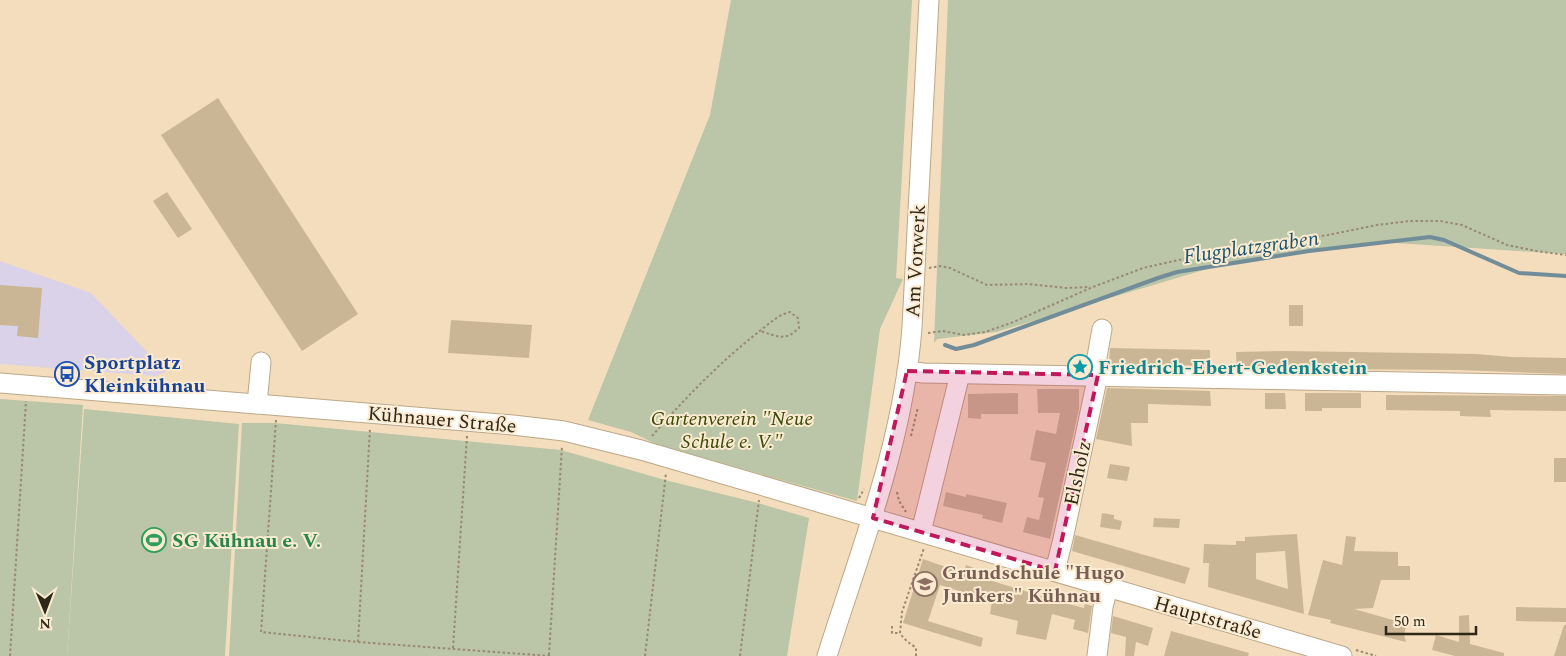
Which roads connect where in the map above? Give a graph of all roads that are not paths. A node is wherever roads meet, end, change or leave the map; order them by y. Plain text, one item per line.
1 (928, 0) edge
2 (1102, 329) dead end
3 (261, 362) dead end
4 (907, 371) junction
5 (960, 374) junction
6 (1098, 375) junction
7 (0, 383) edge
8 (1566, 385) edge
9 (257, 404) junction
10 (873, 518) junction
11 (923, 539) junction
12 (1055, 571) junction
13 (1108, 588) junction
14 (827, 656) edge
15 (1097, 656) edge
16 (1342, 656) edge

1 - 4 street, Am Vorwerk
2 - 6 street, Elsholz
3 - 9 street
4 - 5 street
4 - 10 street, Am Vorwerk
5 - 6 street
5 - 11 street
6 - 8 street
6 - 12 street, Elsholz
7 - 9 street, Kühnauer Straße
9 - 10 street, Kühnauer Straße
10 - 11 street, Hauptstraße
10 - 14 street, Am Vorwerk
11 - 12 street, Hauptstraße
12 - 13 street, Hauptstraße
13 - 15 street
13 - 16 street, Hauptstraße

